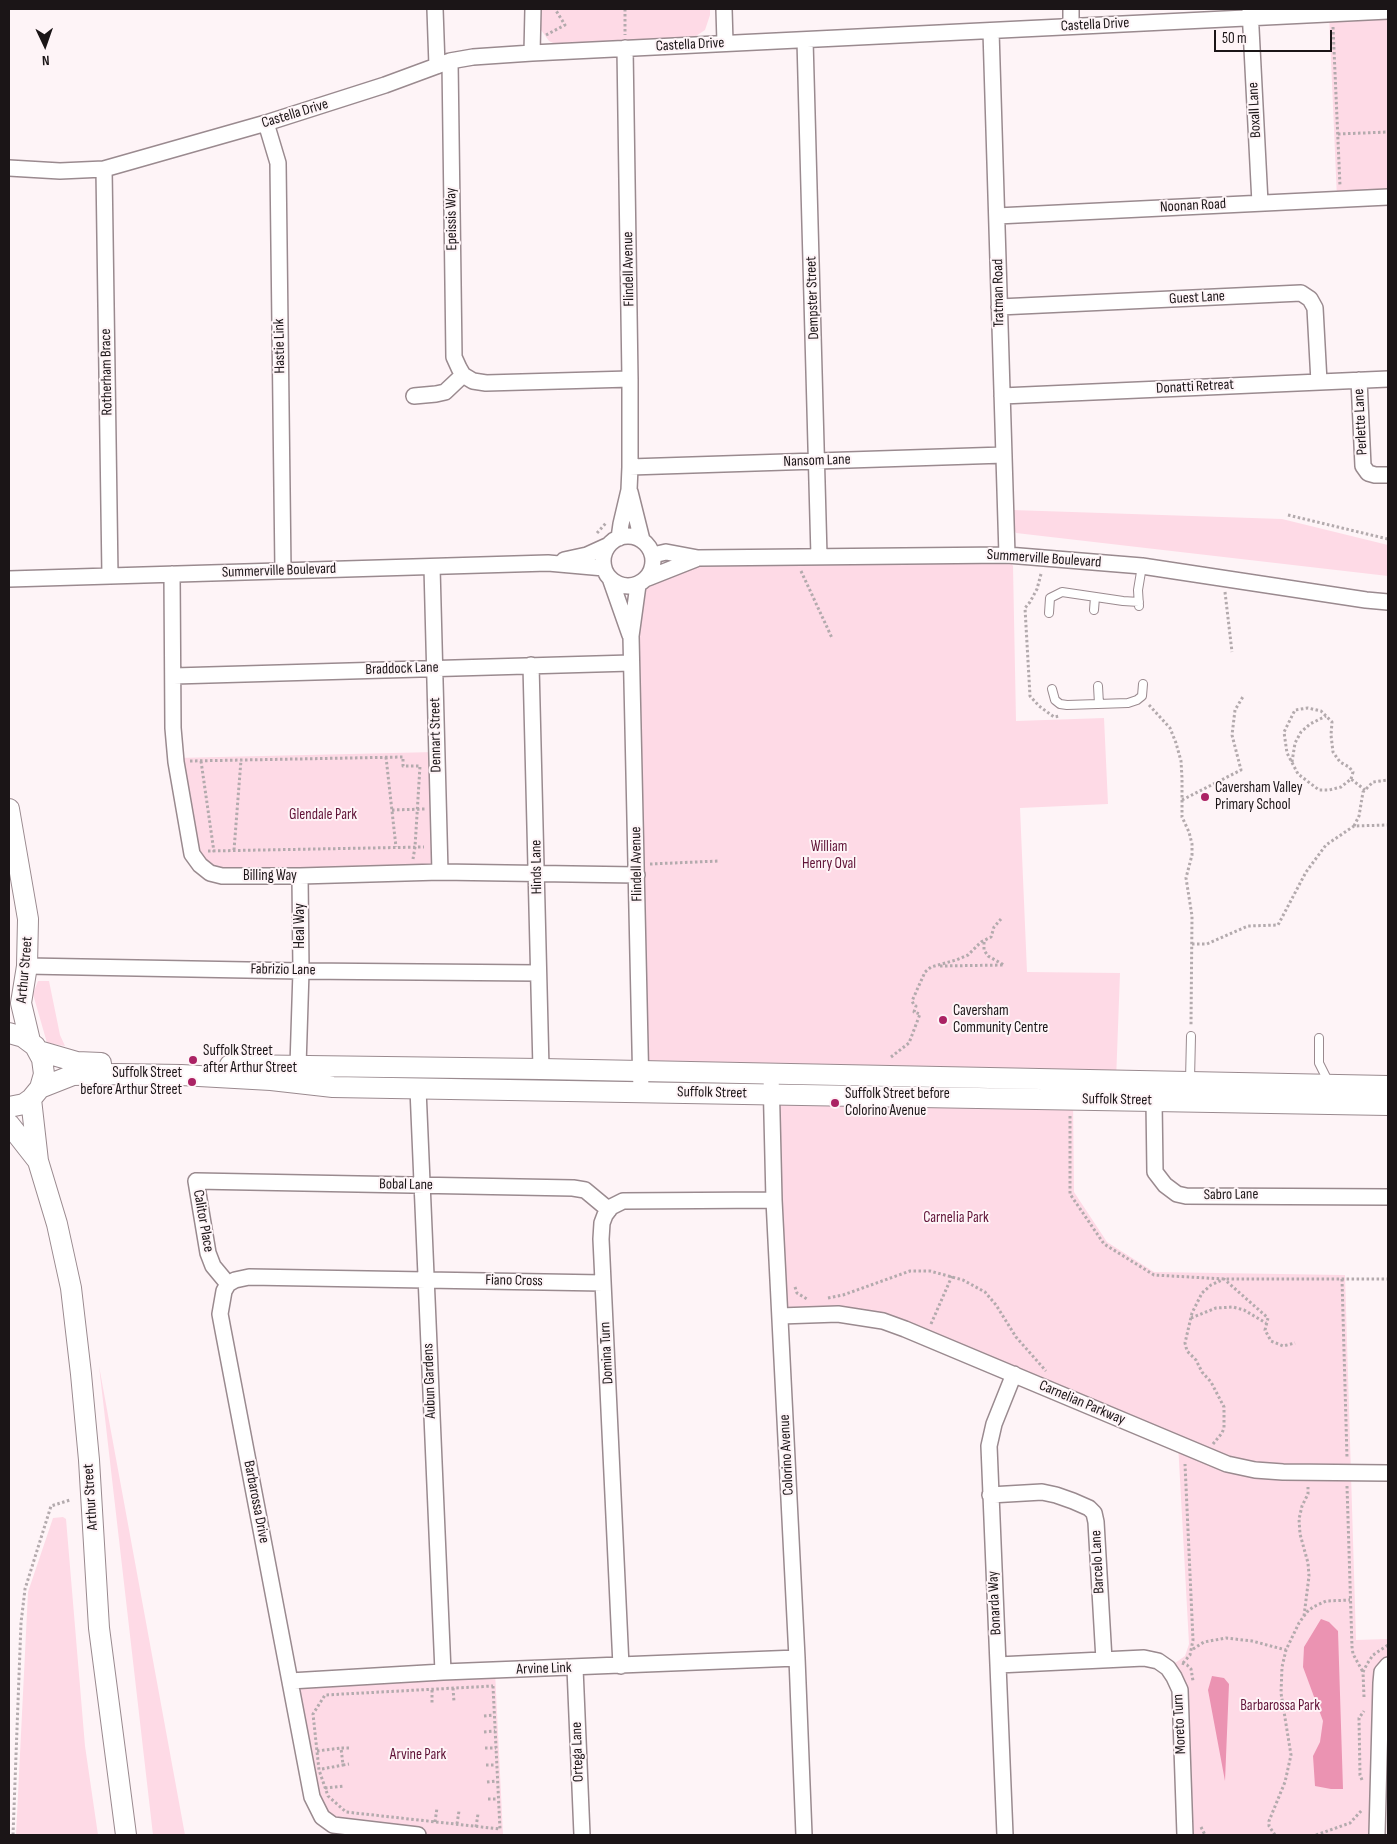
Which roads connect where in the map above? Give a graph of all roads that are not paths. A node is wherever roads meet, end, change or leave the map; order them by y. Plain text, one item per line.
1 (435, 9) edge
2 (533, 9) edge
3 (724, 9) edge
4 (1071, 9) edge
5 (1388, 11) edge
6 (1251, 13) edge
7 (1071, 26) junction
8 (990, 31) junction
9 (805, 40) junction
10 (725, 43) junction
11 (625, 48) junction
12 (532, 52) junction
13 (443, 64) junction
14 (266, 123) junction
15 (9, 168) edge
16 (104, 169) junction
17 (1388, 197) edge
18 (1260, 203) junction
19 (997, 216) junction
20 (999, 307) junction
21 (463, 375) junction
22 (630, 379) junction
23 (1388, 379) edge
24 (1359, 380) junction
25 (1319, 382) junction
26 (414, 396) dead end
27 (1002, 396) junction
28 (1004, 454) junction
29 (817, 461) junction
30 (630, 466) junction
31 (1388, 475) edge
32 (629, 490) junction
33 (642, 540) junction
34 (614, 541) junction
35 (653, 555) junction
36 (1006, 555) junction
37 (820, 556) junction
38 (698, 558) junction
39 (548, 563) junction
40 (1142, 566) junction
41 (432, 567) junction
42 (283, 571) junction
43 (607, 573) junction
44 (172, 574) junction
45 (110, 576) junction
46 (9, 578) edge
47 (643, 581) junction
48 (1095, 597) junction
49 (1388, 602) edge
50 (1094, 610) dead end
51 (1049, 613) dead end
52 (630, 636) junction
53 (631, 663) junction
54 (531, 665) junction
55 (434, 668) junction
56 (174, 676) junction
57 (1143, 684) dead end
58 (1098, 686) dead end
59 (1052, 689) dead end
60 (1098, 704) junction
61 (9, 809) edge
62 (642, 870) junction
63 (440, 872) junction
64 (537, 874) junction
65 (300, 876) junction
66 (27, 966) junction
67 (301, 971) junction
68 (538, 973) junction
69 (9, 1033) edge
70 (1191, 1036) road end
71 (1319, 1038) dead end
72 (35, 1046) junction
73 (298, 1066) junction
74 (541, 1069) junction
75 (641, 1072) junction
76 (1190, 1082) junction
77 (772, 1084) junction
78 (1330, 1085) junction
79 (1388, 1086) edge
80 (418, 1089) junction
81 (641, 1092) junction
82 (35, 1093) junction
83 (1154, 1101) junction
84 (1388, 1105) edge
85 (9, 1108) edge
86 (9, 1124) edge
87 (38, 1161) junction
88 (196, 1182) joint
89 (422, 1186) junction
90 (1388, 1197) edge
91 (774, 1200) junction
92 (609, 1210) junction
93 (426, 1280) junction
94 (603, 1283) junction
95 (228, 1284) junction
96 (780, 1316) junction
97 (1014, 1374) junction
98 (1388, 1473) edge
99 (990, 1496) junction
100 (797, 1658) junction
101 (1104, 1660) junction
102 (998, 1665) junction
103 (1388, 1665) edge
104 (621, 1666) junction
105 (575, 1668) junction
106 (443, 1672) junction
107 (290, 1681) junction
108 (1378, 1834) edge
109 (126, 1835) edge
110 (418, 1835) edge
111 (582, 1835) edge
112 (804, 1835) edge
113 (1005, 1835) edge
114 (1185, 1835) edge

1 - 13 street, Epeissis Way
2 - 12 street
3 - 10 street
4 - 7 street
5 - 6 street, Castella Drive
6 - 7 street, Castella Drive
6 - 18 street, Boxall Lane
7 - 8 street, Castella Drive
8 - 9 street, Castella Drive
8 - 19 street, Tratman Road
9 - 10 street, Castella Drive
9 - 29 street, Dempster Street
10 - 11 street, Castella Drive
11 - 12 street, Castella Drive
11 - 22 street, Flindell Avenue
12 - 13 street, Castella Drive
13 - 14 street, Castella Drive
13 - 21 street, Epeissis Way
14 - 16 street, Castella Drive
14 - 42 street, Hastie Link
15 - 16 street, Castella Drive
16 - 45 street, Rotherham Brace
17 - 18 street, Noonan Road
18 - 19 street, Noonan Road
19 - 20 street, Tratman Road
20 - 25 street, Guest Lane
20 - 27 street, Tratman Road
21 - 22 street
21 - 26 street
22 - 30 street, Flindell Avenue
23 - 24 street, Donatti Retreat
24 - 25 street, Donatti Retreat
24 - 31 street, Perlette Lane
25 - 27 street, Donatti Retreat
27 - 28 street, Tratman Road
28 - 29 street, Nansom Lane
28 - 36 street, Tratman Road
29 - 30 street, Nansom Lane
29 - 37 street, Dempster Street
30 - 32 street, Flindell Avenue
32 - 33 street, Flindell Avenue
32 - 34 street, Flindell Avenue
33 - 34 street
33 - 35 street
34 - 39 street, Summerville Boulevard
34 - 43 street
35 - 38 street, Summerville Boulevard
35 - 47 street
36 - 37 street, Summerville Boulevard
36 - 40 street, Summerville Boulevard
37 - 38 street, Summerville Boulevard
38 - 47 street, Summerville Boulevard
39 - 41 street, Summerville Boulevard
39 - 43 street, Summerville Boulevard
40 - 48 lane
40 - 49 street, Summerville Boulevard
41 - 42 street, Summerville Boulevard
41 - 55 street, Dennart Street
42 - 44 street, Summerville Boulevard
43 - 47 street
43 - 52 street, Flindell Avenue
44 - 45 street, Summerville Boulevard
44 - 56 street, Billing Way
45 - 46 street, Summerville Boulevard
47 - 52 street, Flindell Avenue
48 - 50 lane
48 - 51 lane
52 - 53 street, Flindell Avenue
53 - 54 street, Braddock Lane
53 - 62 street, Flindell Avenue
54 - 55 street, Braddock Lane
54 - 64 street, Hinds Lane
55 - 56 street, Braddock Lane
55 - 63 street, Dennart Street
56 - 65 street, Billing Way
57 - 60 lane
58 - 60 lane
59 - 60 lane
61 - 66 street, Arthur Street
62 - 64 street, Billing Way
62 - 75 street, Flindell Avenue
63 - 64 street, Billing Way
63 - 65 street, Billing Way
64 - 68 street, Hinds Lane
65 - 67 street, Heal Way
66 - 67 street, Fabrizio Lane
66 - 72 street, Arthur Street
67 - 68 street, Fabrizio Lane
67 - 73 street, Heal Way
68 - 74 street, Hinds Lane
69 - 72 street, Suffolk Street
70 - 76 lane
71 - 78 lane
72 - 73 street, Suffolk Street
72 - 82 street, Arthur Street
73 - 74 street, Suffolk Street
74 - 75 street, Suffolk Street
75 - 77 street, Suffolk Street
75 - 81 street, Flindell Avenue
76 - 77 street, Suffolk Street
76 - 78 street, Suffolk Street
77 - 81 street, Suffolk Street
77 - 83 street, Suffolk Street
77 - 91 street, Colorino Avenue
78 - 79 street, Suffolk Street
80 - 81 street, Suffolk Street
80 - 82 street, Suffolk Street
80 - 89 street, Aubun Gardens
82 - 85 street, Suffolk Street
82 - 87 street, Arthur Street
83 - 84 street, Suffolk Street
83 - 90 street, Sabro Lane
86 - 87 street, Arthur Street
87 - 109 street, Arthur Street
88 - 89 street, Bobal Lane
88 - 95 street, Calitor Place
89 - 92 street, Bobal Lane
89 - 93 street, Aubun Gardens
91 - 92 street
91 - 96 street, Colorino Avenue
92 - 94 street, Domina Turn
93 - 94 street, Fiano Cross
93 - 95 street
93 - 106 street, Aubun Gardens
94 - 104 street, Domina Turn
95 - 107 street, Barbarossa Drive
96 - 97 street, Carnelian Parkway
96 - 100 street, Colorino Avenue
97 - 98 street, Carnelian Parkway
97 - 99 street, Bonarda Way
99 - 101 street, Barcelo Lane
99 - 102 street, Bonarda Way
100 - 104 street, Arvine Link
100 - 112 street, Colorino Avenue
101 - 102 street, Moreto Turn
101 - 114 street, Moreto Turn
102 - 113 street, Bonarda Way
103 - 108 street
104 - 105 street, Arvine Link
105 - 106 street, Arvine Link
105 - 111 street, Ortega Lane
106 - 107 street, Arvine Link
107 - 110 street, Barbarossa Drive

